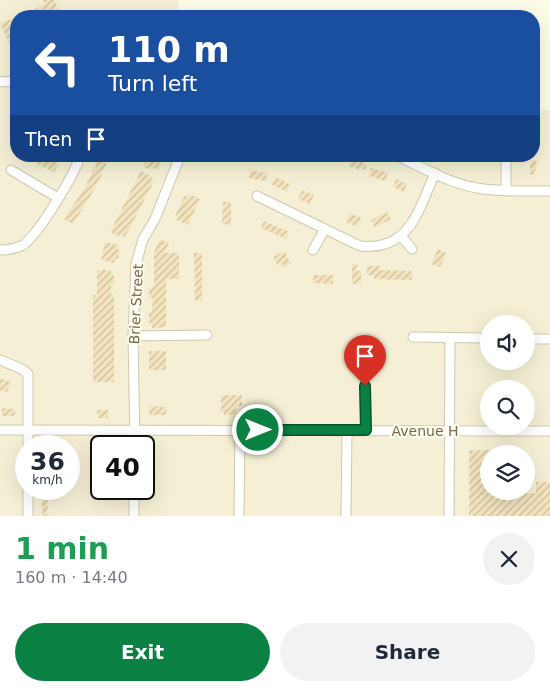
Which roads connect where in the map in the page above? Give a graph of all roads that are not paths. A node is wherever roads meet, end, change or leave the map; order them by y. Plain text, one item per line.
1 (78, 162) edge
2 (178, 162) edge
3 (411, 162) edge
4 (506, 162) edge
5 (11, 170) dead end
6 (435, 173) junction
7 (506, 190) junction
8 (550, 191) edge
9 (257, 196) dead end
10 (58, 198) junction
11 (324, 229) junction
12 (401, 236) junction
13 (412, 248) dead end
14 (0, 250) edge
15 (314, 250) dead end
16 (133, 336) junction
17 (207, 336) dead end
18 (413, 337) dead end
19 (450, 338) junction
20 (480, 338) edge
21 (535, 338) edge
22 (550, 339) edge
23 (0, 360) edge
24 (365, 386) dead end
25 (0, 430) edge
26 (28, 430) junction
27 (134, 430) junction
28 (240, 430) junction
29 (346, 430) junction
30 (366, 430) junction
31 (450, 431) junction
32 (550, 431) edge
33 (28, 435) edge
34 (134, 435) edge
35 (28, 500) edge
36 (134, 500) edge
37 (28, 516) edge
38 (134, 516) edge
39 (239, 516) edge
40 (346, 516) edge
41 (450, 516) edge

1 - 10 street
2 - 16 street, Brier Street
3 - 6 street
4 - 7 street
5 - 10 street
6 - 7 street
6 - 12 street
7 - 8 street
9 - 11 street
10 - 14 street
11 - 12 street
11 - 15 street
12 - 13 street
16 - 17 street
16 - 27 street, Brier Street
18 - 19 street
19 - 20 street
19 - 31 street
21 - 22 street
23 - 26 street
24 - 30 street
25 - 26 street, Avenue H
26 - 27 street, Avenue H
26 - 33 street
27 - 28 street, Avenue H
27 - 34 street, Brier Street
28 - 29 street, Avenue H
28 - 39 street
29 - 30 street, Avenue H
29 - 40 street
30 - 31 street, Avenue H
31 - 32 street, Avenue H
31 - 41 street
35 - 37 street
36 - 38 street

